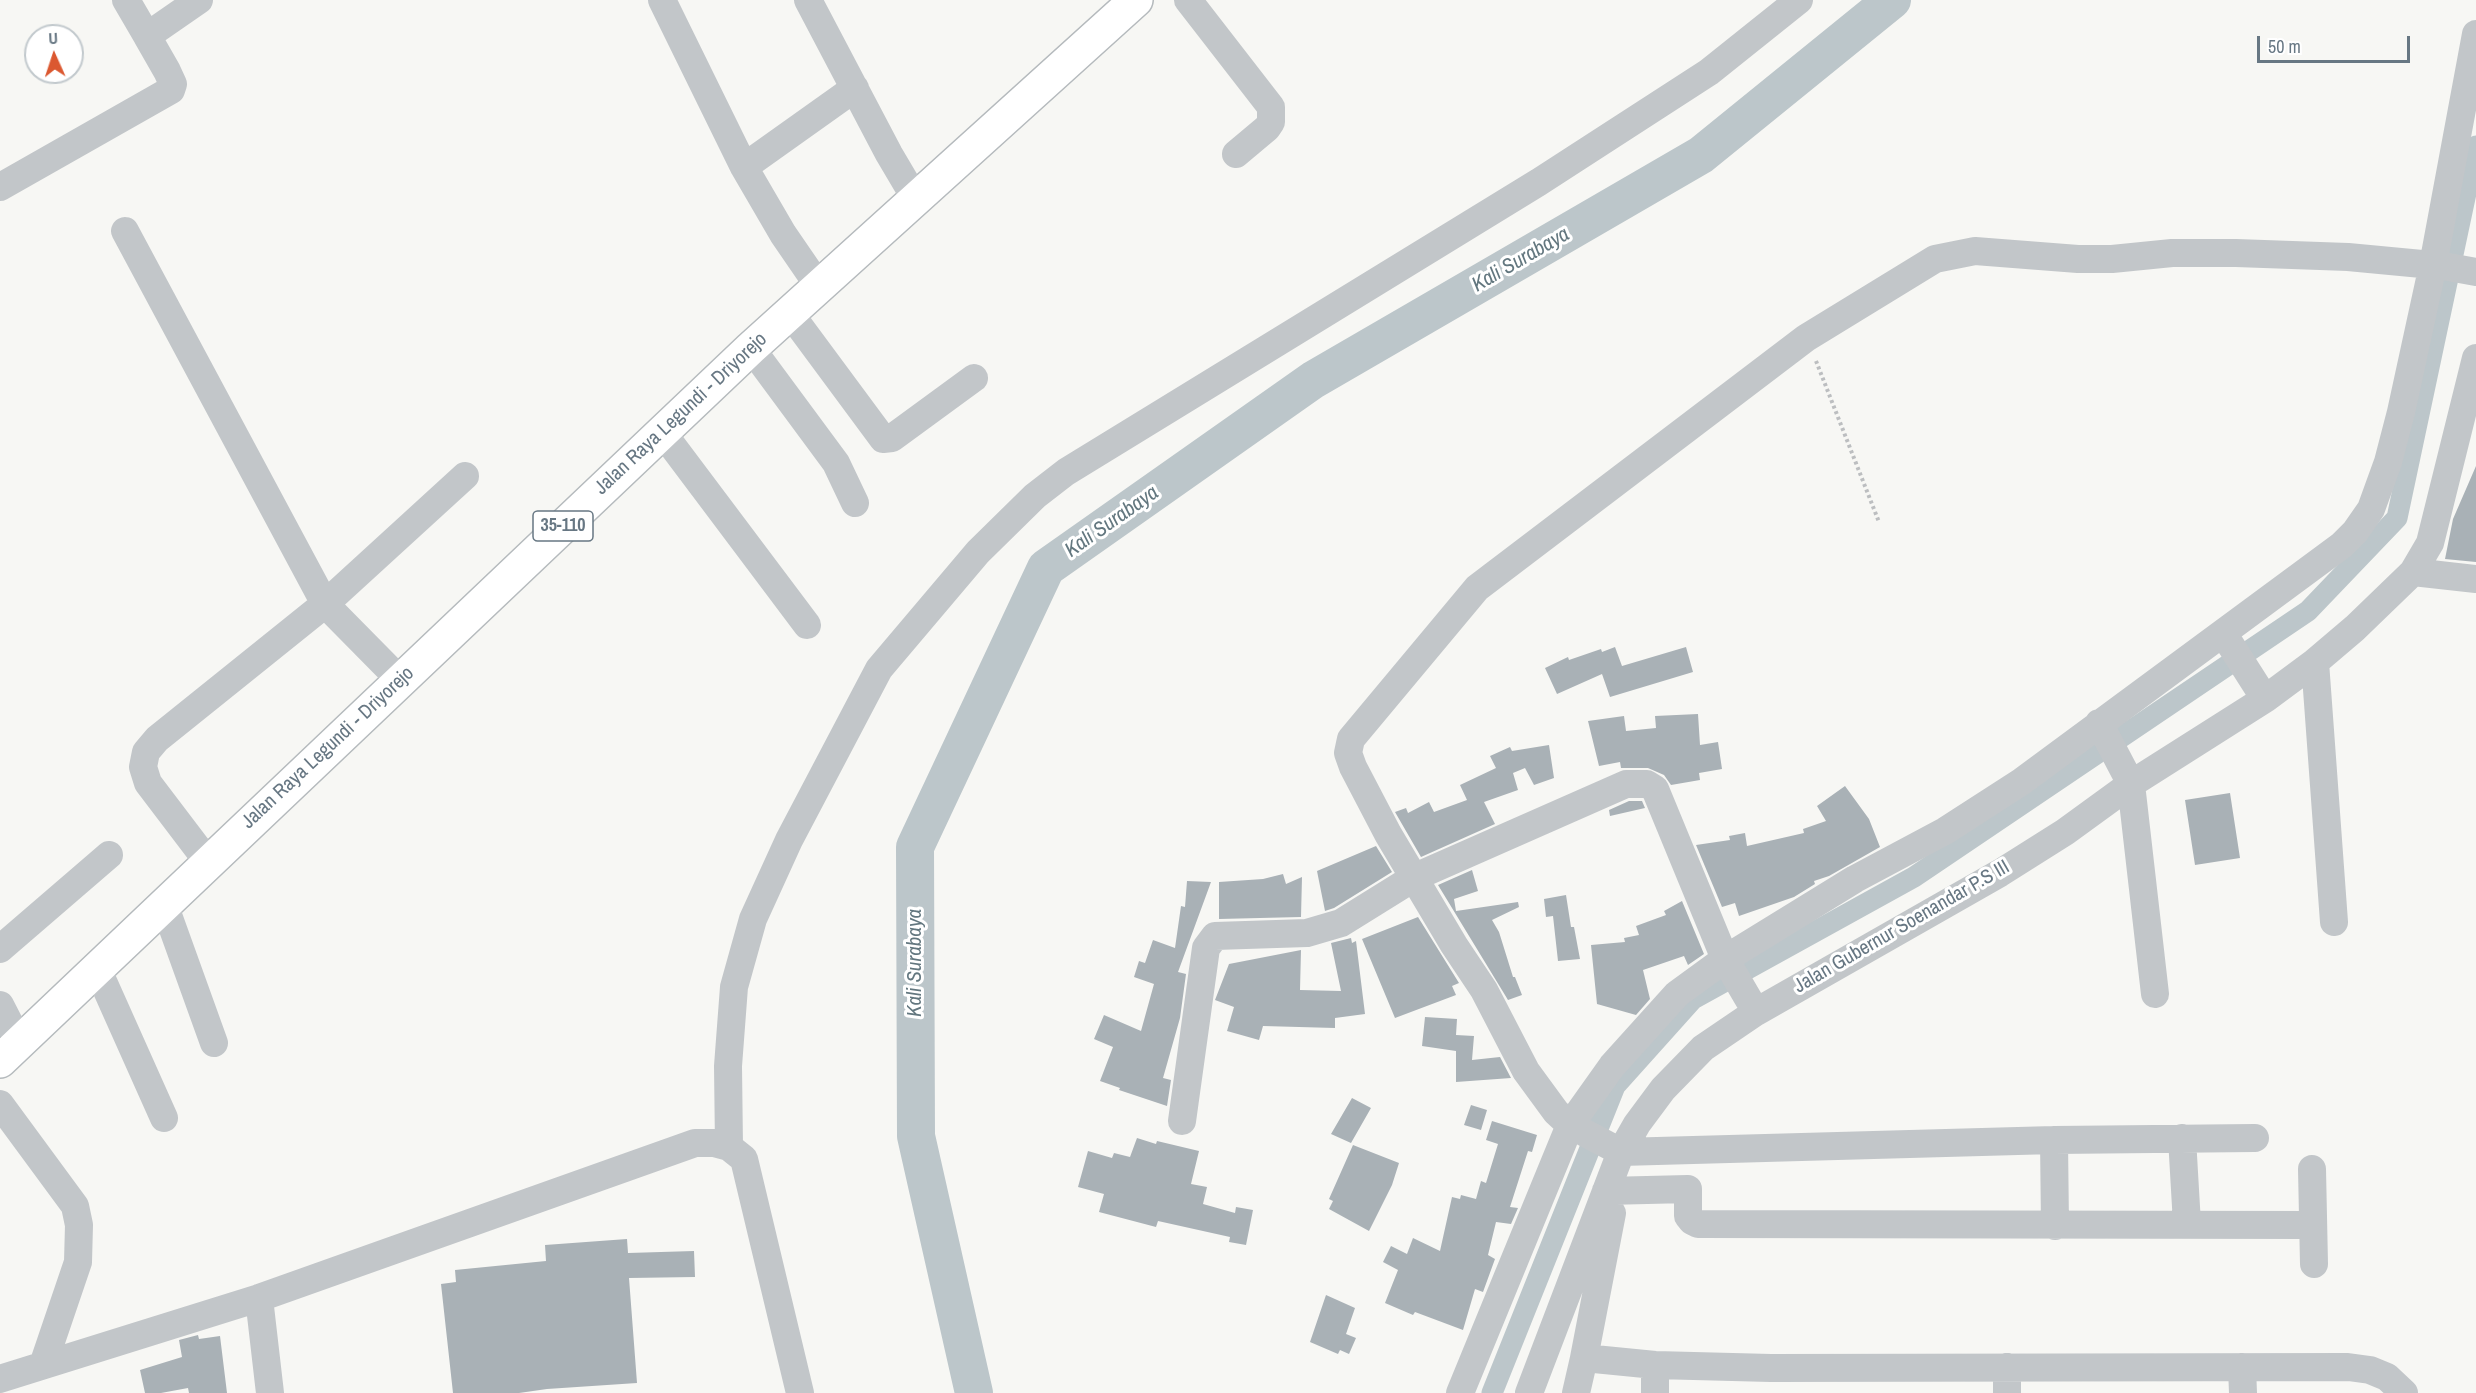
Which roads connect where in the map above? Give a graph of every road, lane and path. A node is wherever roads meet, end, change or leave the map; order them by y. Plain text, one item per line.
1 (126, 0) edge
2 (199, 0) edge
3 (662, 0) edge
4 (808, 0) edge
5 (1136, 0) edge
6 (1188, 0) edge
7 (1800, 0) edge
8 (2476, 34) edge
9 (147, 36) junction
10 (855, 88) junction
11 (1236, 154) dead end
12 (744, 167) junction
13 (0, 186) edge
14 (910, 189) junction
15 (125, 231) dead end
16 (2438, 265) junction
17 (2476, 272) edge
18 (812, 277) junction
19 (789, 312) junction
20 (1806, 338) junction
21 (751, 348) junction
22 (2476, 358) edge
23 (974, 378) dead end
24 (662, 432) junction
25 (465, 476) dead end
26 (855, 503) dead end
27 (1879, 522) dead end
28 (2413, 572) junction
29 (2476, 579) edge
30 (326, 604) junction
31 (807, 625) dead end
32 (2228, 640) junction
33 (2315, 662) junction
34 (391, 670) junction
35 (2261, 692) junction
36 (2102, 728) junction
37 (2128, 778) junction
38 (109, 855) dead end
39 (208, 862) junction
40 (1415, 877) junction
41 (164, 904) junction
42 (2334, 922) dead end
43 (0, 949) edge
44 (1728, 965) junction
45 (97, 968) junction
46 (2155, 994) dead end
47 (1752, 1006) junction
48 (1, 1007) edge
49 (214, 1043) dead end
50 (9, 1052) edge
51 (0, 1104) edge
52 (164, 1118) dead end
53 (1182, 1121) dead end
54 (1574, 1127) junction
55 (2182, 1138) junction
56 (2255, 1138) dead end
57 (2054, 1140) junction
58 (729, 1147) junction
59 (1616, 1150) junction
60 (1690, 1151) junction
61 (2312, 1169) dead end
62 (1688, 1189) junction
63 (1612, 1190) junction
64 (2187, 1224) junction
65 (2312, 1225) junction
66 (2055, 1226) junction
67 (2313, 1264) dead end
68 (259, 1298) junction
69 (1584, 1358) junction
70 (43, 1365) junction
71 (0, 1379) edge
72 (1655, 1379) edge
73 (2007, 1380) edge
74 (2243, 1380) edge
75 (1771, 1381) edge
76 (1889, 1381) edge
77 (2122, 1381) edge
78 (2388, 1388) edge
79 (270, 1393) edge
80 (800, 1393) edge
81 (1460, 1393) edge
82 (1529, 1393) edge
83 (1576, 1393) edge

1 - 9 street
2 - 9 street
3 - 12 street
4 - 10 street
5 - 14 main road, Jalan Raya Legundi - Driyorejo / 35-110
6 - 11 street
7 - 58 street
8 - 16 street
9 - 13 street
10 - 12 street
10 - 14 street
12 - 18 street
14 - 18 main road, Jalan Raya Legundi - Driyorejo / 35-110
15 - 30 street
16 - 17 street
16 - 20 street
16 - 32 street
18 - 19 main road, Jalan Raya Legundi - Driyorejo / 35-110
19 - 21 main road, Jalan Raya Legundi - Driyorejo / 35-110
19 - 23 street
20 - 27 path
20 - 40 street
21 - 24 main road, Jalan Raya Legundi - Driyorejo / 35-110
21 - 26 street
22 - 28 street, Jalan Gubernur Soenandar P.S III
24 - 31 street
24 - 34 main road, Jalan Raya Legundi - Driyorejo / 35-110
25 - 30 street
28 - 29 street
28 - 33 street, Jalan Gubernur Soenandar P.S III
30 - 34 street
30 - 39 street
32 - 35 street
32 - 36 street
33 - 35 street, Jalan Gubernur Soenandar P.S III
33 - 42 street
34 - 39 main road, Jalan Raya Legundi - Driyorejo / 35-110
35 - 37 street, Jalan Gubernur Soenandar P.S III
36 - 37 street
36 - 44 street
37 - 46 street
37 - 47 street, Jalan Gubernur Soenandar P.S III
38 - 43 street
39 - 41 main road, Jalan Raya Legundi - Driyorejo / 35-110
40 - 44 street
40 - 53 street
40 - 54 street
41 - 45 main road, Jalan Raya Legundi - Driyorejo / 35-110
41 - 49 street
44 - 47 street
44 - 54 street
45 - 50 main road, Jalan Raya Legundi - Driyorejo / 35-110
45 - 52 street
47 - 59 street, Jalan Gubernur Soenandar P.S III
48 - 50 street
51 - 70 street
54 - 59 street
54 - 81 street
55 - 56 street
55 - 57 street
55 - 64 street
57 - 60 street
57 - 66 street
58 - 68 street
58 - 80 street
59 - 60 street
59 - 63 street, Jalan Gubernur Soenandar P.S III
60 - 62 street
61 - 65 street
62 - 63 street
62 - 66 street
63 - 69 street
63 - 82 street, Jalan Gubernur Soenandar P.S III
64 - 65 street
64 - 66 street
65 - 67 street
68 - 70 street
68 - 79 street
69 - 72 street
69 - 83 street
70 - 71 street
72 - 75 street
73 - 76 street
73 - 77 street
74 - 77 street
74 - 78 street
75 - 76 street

